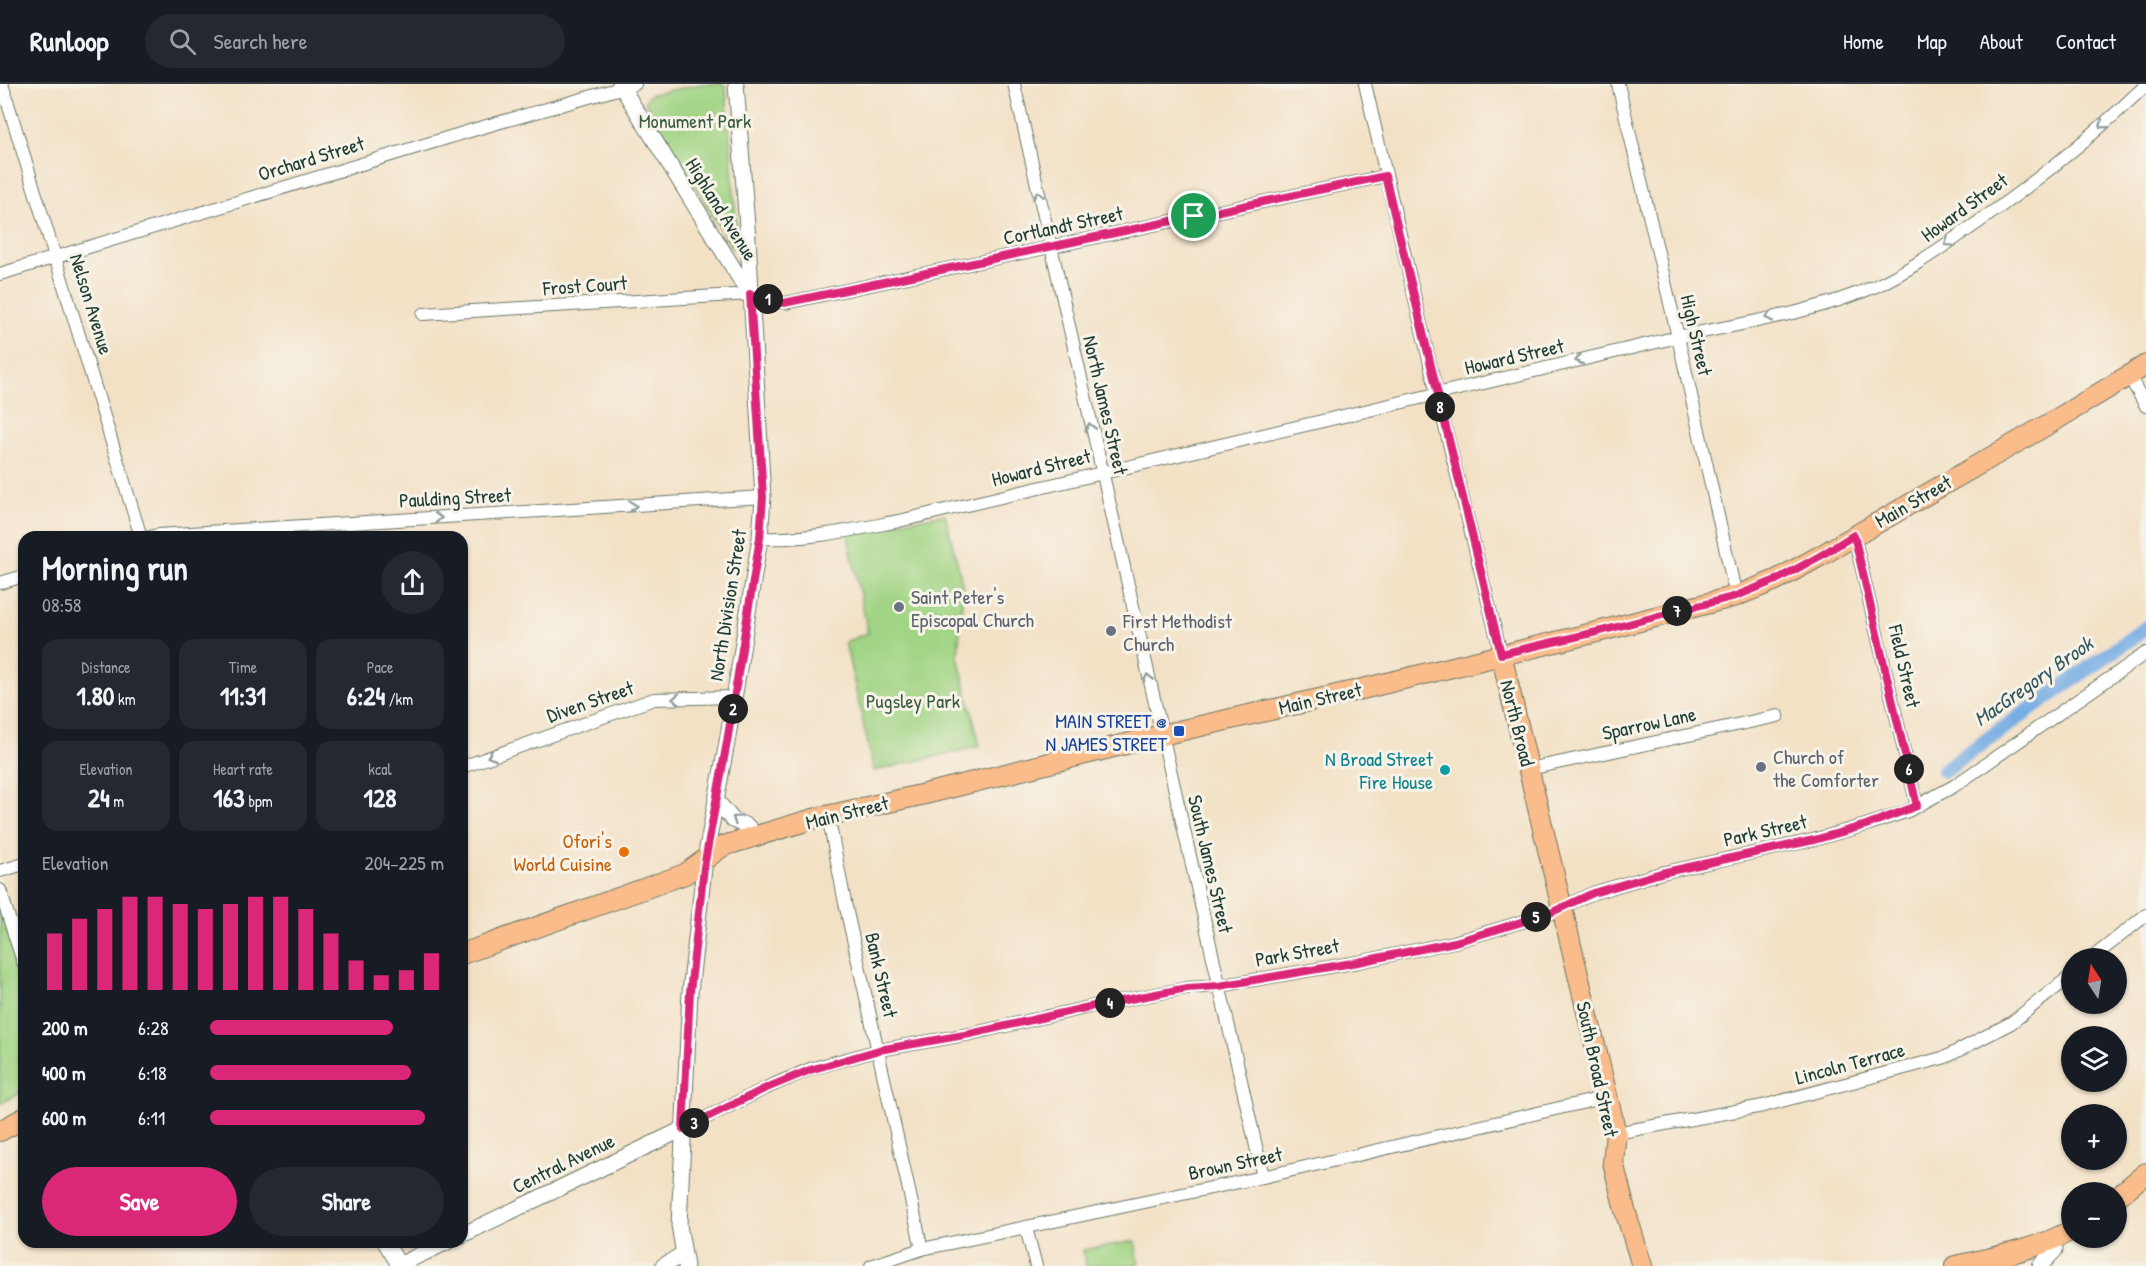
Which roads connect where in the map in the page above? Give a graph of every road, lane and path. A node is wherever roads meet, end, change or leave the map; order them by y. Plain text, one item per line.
1 (2, 84) edge
2 (736, 84) edge
3 (1014, 84) edge
4 (1365, 84) edge
5 (1618, 84) edge
6 (626, 85) edge
7 (2146, 86) edge
8 (1385, 176) junction
9 (1050, 248) junction
10 (55, 257) junction
11 (0, 274) edge
12 (750, 294) junction
13 (423, 314) dead end
14 (1678, 337) junction
15 (2146, 365) edge
16 (2129, 376) junction
17 (1437, 394) junction
18 (2146, 406) edge
19 (1101, 472) junction
20 (763, 497) junction
21 (139, 531) edge
22 (222, 531) edge
23 (1854, 535) junction
24 (760, 538) junction
25 (18, 578) edge
26 (0, 583) edge
27 (1736, 596) junction
28 (2146, 653) edge
29 (1501, 654) junction
30 (735, 697) junction
31 (1778, 716) dead end
32 (1162, 735) junction
33 (468, 765) edge
34 (1529, 769) junction
35 (716, 800) junction
36 (1917, 806) junction
37 (828, 815) junction
38 (757, 836) junction
39 (705, 859) junction
40 (18, 866) edge
41 (0, 871) edge
42 (0, 890) edge
43 (1561, 907) junction
44 (2146, 915) edge
45 (18, 946) edge
46 (2105, 948) edge
47 (468, 952) edge
48 (2061, 984) edge
49 (1219, 986) junction
50 (879, 1050) junction
51 (1607, 1097) junction
52 (18, 1121) edge
53 (683, 1129) junction
54 (0, 1131) edge
55 (1616, 1133) junction
56 (2146, 1173) edge
57 (1263, 1177) junction
58 (2127, 1189) edge
59 (1026, 1228) junction
60 (468, 1232) edge
61 (2061, 1236) edge
62 (2054, 1240) junction
63 (388, 1248) edge
64 (435, 1248) edge
65 (922, 1249) junction
66 (684, 1260) edge
67 (399, 1266) edge
68 (663, 1266) edge
69 (871, 1266) edge
70 (1036, 1266) edge
71 (1642, 1266) edge
72 (1955, 1266) edge
73 (2040, 1266) edge

1 - 10 street, Nelson Avenue
2 - 12 street, North Division Street
9 -> 3 street, North James Street
4 - 8 street, North Broad
5 - 14 street, High Street
6 - 10 street, Orchard Street
6 - 12 street, Highland Avenue
7 -> 14 street, Howard Street
8 - 9 street, Cortlandt Street
8 - 17 street, North Broad
9 - 12 street, Cortlandt Street
19 -> 9 street, North James Street
10 - 11 street, Orchard Street
10 - 21 street, Nelson Avenue
12 - 13 street, Frost Court
12 - 20 street, North Division Street
14 -> 17 street, Howard Street
14 - 27 street, High Street
15 - 16 main road, Main Street
16 - 18 street
16 - 23 main road, Main Street
17 - 19 street, Howard Street
17 - 29 street, North Broad
19 - 24 street, Howard Street
32 -> 19 street, North James Street
22 -> 20 street, Paulding Street
20 - 24 street, North Division Street
23 - 27 main road, Main Street
23 - 36 street, Field Street
24 - 30 street, North Division Street
25 - 26 street
27 - 29 main road, Main Street
28 - 36 street, Park Street
29 - 32 main road, Main Street
29 - 34 main road, North Broad
30 -> 33 street, Diven Street
30 - 35 street, North Division Street
31 - 34 street, Sparrow Lane
32 - 37 main road, Main Street
32 - 49 street, South James Street
34 - 43 main road, North Broad
38 -> 35 street
35 - 39 street, North Division Street
36 - 43 street, Park Street
37 - 38 main road, Main Street
37 - 50 street, Bank Street
38 - 39 main road, Main Street
39 - 47 main road, Main Street
39 - 53 street, North Division Street
40 - 41 street
42 - 45 street
43 - 49 street, Park Street
43 - 51 main road, South Broad Street
44 - 46 street
48 - 55 street, Lincoln Terrace
49 - 50 street, Park Street
49 - 57 street, South James Street
50 - 53 street, Park Street
50 - 65 street, Bank Street
51 - 55 main road, South Broad Street
51 - 57 street, Brown Street
52 - 54 main road
53 - 60 street, Central Avenue
53 - 66 street, North Division Street
55 - 71 main road, South Broad Street
56 - 58 main road
57 - 59 street, Brown Street
59 - 65 street, Brown Street
59 - 70 street
61 - 62 main road
62 - 72 main road
62 - 73 street
63 - 67 street
64 - 67 street
65 - 69 street, Brown Street
66 - 68 street

